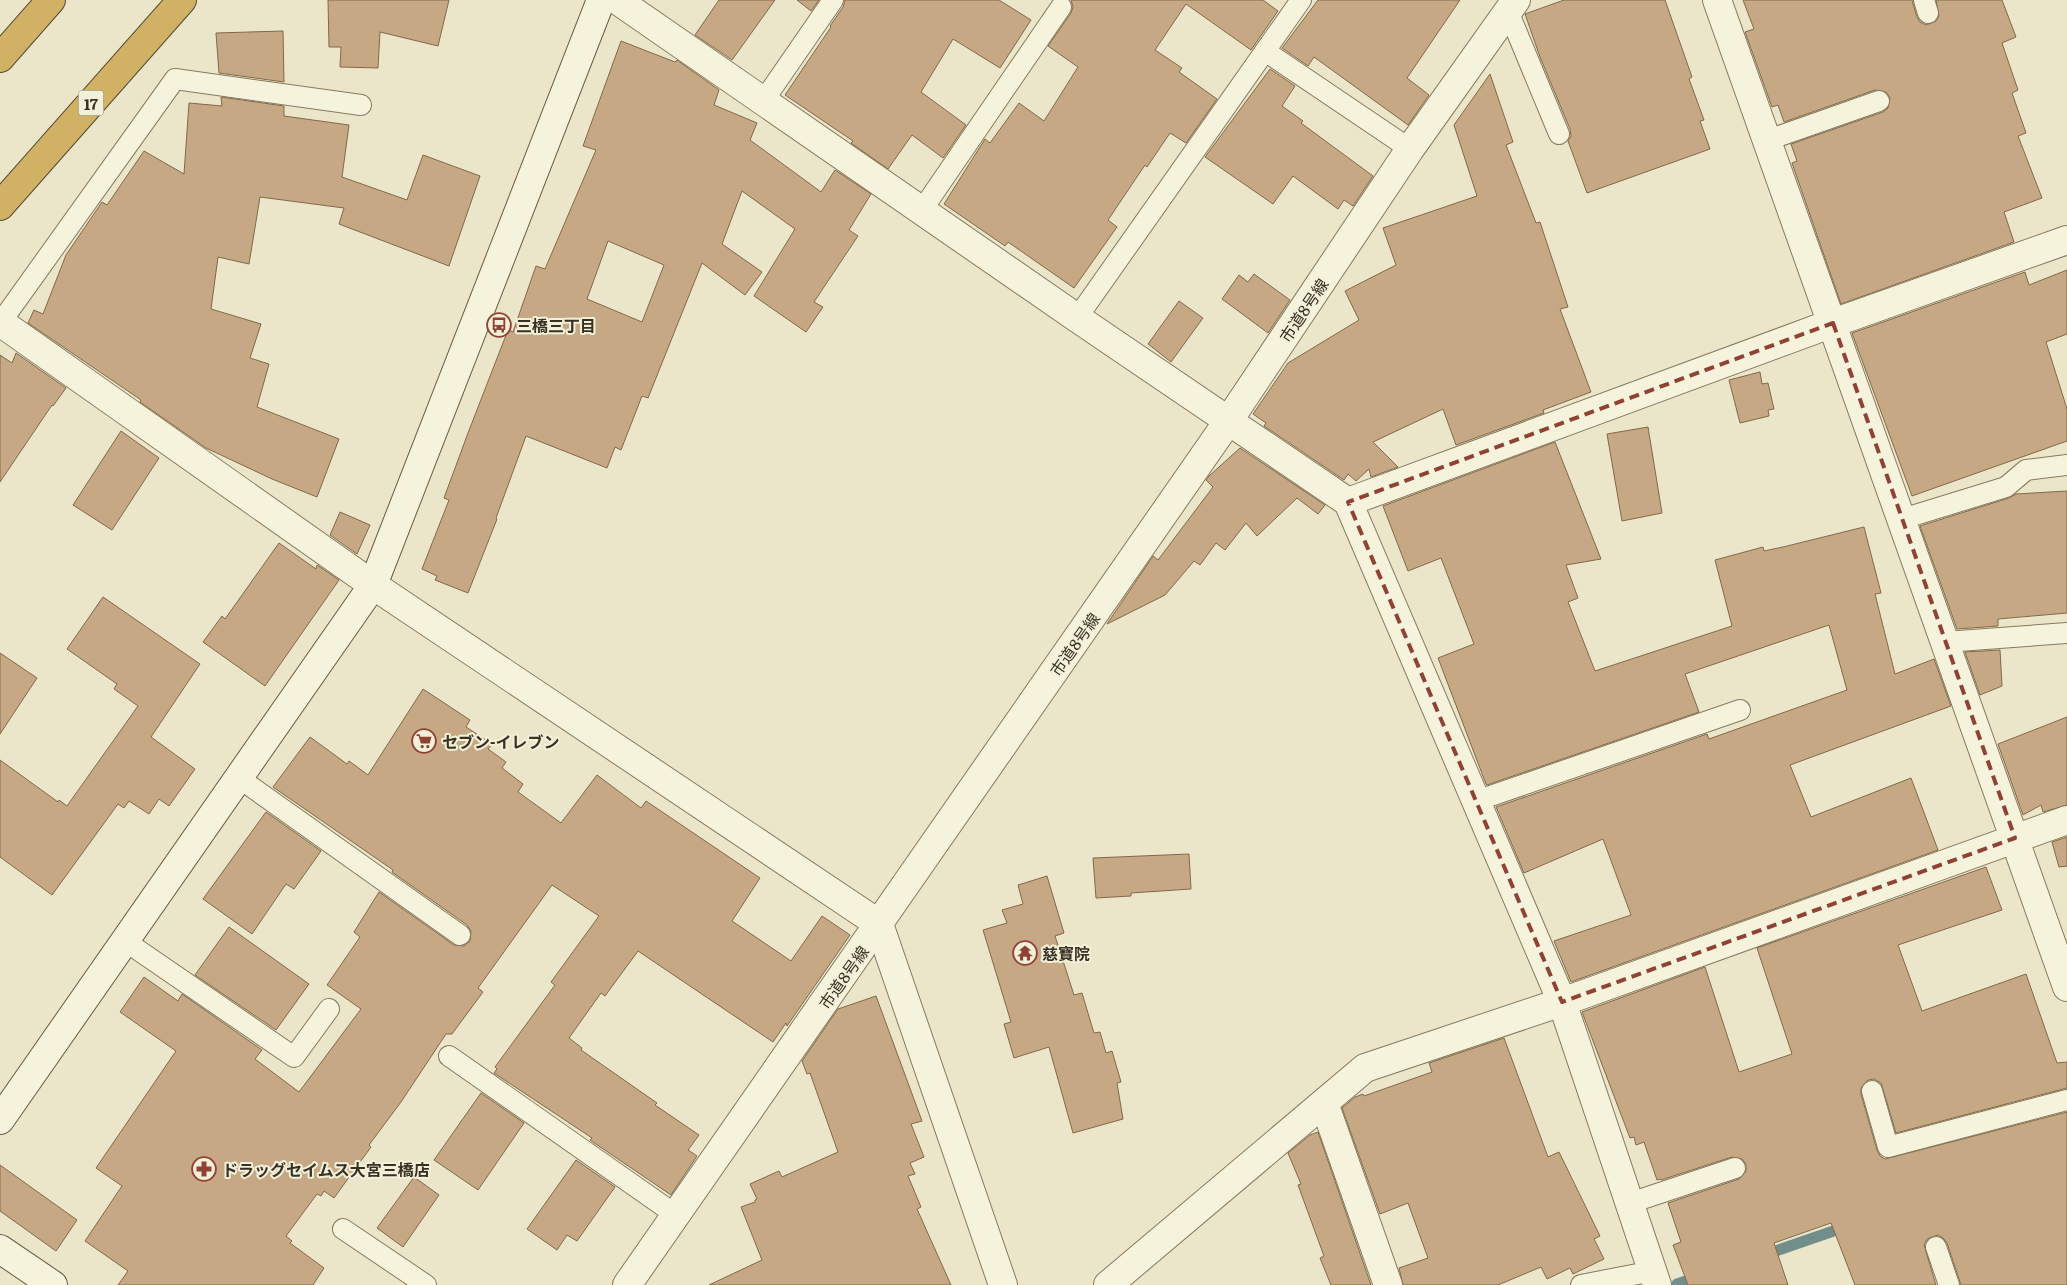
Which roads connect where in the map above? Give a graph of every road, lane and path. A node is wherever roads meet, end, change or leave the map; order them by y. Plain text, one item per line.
1 (51, 0) edge
2 (182, 0) edge
3 (601, 0) edge
4 (617, 0) edge
5 (833, 0) edge
6 (1301, 0) edge
7 (1717, 0) edge
8 (1512, 6) edge
9 (1061, 7) dead end
10 (1265, 51) junction
11 (0, 58) edge
12 (764, 100) junction
13 (1878, 101) dead end
14 (361, 105) dead end
15 (1559, 134) dead end
16 (1768, 140) junction
17 (1410, 149) junction
18 (0, 206) edge
19 (922, 210) junction
20 (2067, 240) edge
21 (1077, 318) junction
22 (0, 322) edge
23 (1833, 323) junction
24 (1229, 420) junction
25 (2067, 465) edge
26 (1348, 502) junction
27 (1902, 518) junction
28 (373, 585) junction
29 (2067, 634) edge
30 (1945, 642) junction
31 (1740, 710) dead end
32 (239, 778) junction
33 (1476, 801) junction
34 (2067, 820) edge
35 (2015, 838) junction
36 (879, 924) junction
37 (460, 935) dead end
38 (125, 941) junction
39 (2067, 987) edge
40 (1562, 1002) junction
41 (329, 1009) dead end
42 (449, 1056) dead end
43 (1872, 1091) dead end
44 (2067, 1100) edge
45 (1324, 1103) junction
46 (0, 1120) edge
47 (1735, 1168) dead end
48 (1630, 1204) junction
49 (676, 1215) junction
50 (343, 1229) dead end
51 (1936, 1247) dead end
52 (0, 1249) edge
53 (1655, 1278) edge
54 (53, 1285) edge
55 (426, 1285) edge
56 (627, 1285) edge
57 (1003, 1285) edge
58 (1108, 1285) edge
59 (1388, 1285) edge
60 (1582, 1285) edge
61 (1948, 1285) edge

1 - 11 highway
2 - 18 highway, 17
3 - 28 street
4 - 12 street
5 - 12 lane
6 - 10 lane
7 - 16 street
8 - 15 lane
8 - 17 street, 市道8号線
9 - 19 lane
10 - 17 lane
10 - 21 lane
12 - 19 street
13 - 16 lane
14 - 22 lane
16 - 23 street
17 - 24 street, 市道8号線
19 - 21 street
20 - 23 street
21 - 24 street
22 - 28 street
23 - 26 street
23 - 27 street
24 - 26 street
24 - 36 street, 市道8号線
25 - 27 lane
26 - 33 street
27 - 30 street
28 - 32 street
28 - 36 street
29 - 30 lane
30 - 35 street
31 - 33 lane
32 - 37 lane
32 - 38 street
33 - 40 street
34 - 35 street
35 - 39 street
35 - 40 street
36 - 49 street, 市道8号線
36 - 57 street
38 - 41 lane
38 - 46 street
40 - 45 street
40 - 48 street
42 - 49 lane
43 - 44 lane
45 - 58 street
45 - 59 street
47 - 48 lane
48 - 53 street
49 - 56 street, 市道8号線
50 - 55 lane
51 - 61 lane
52 - 54 street
53 - 60 lane

